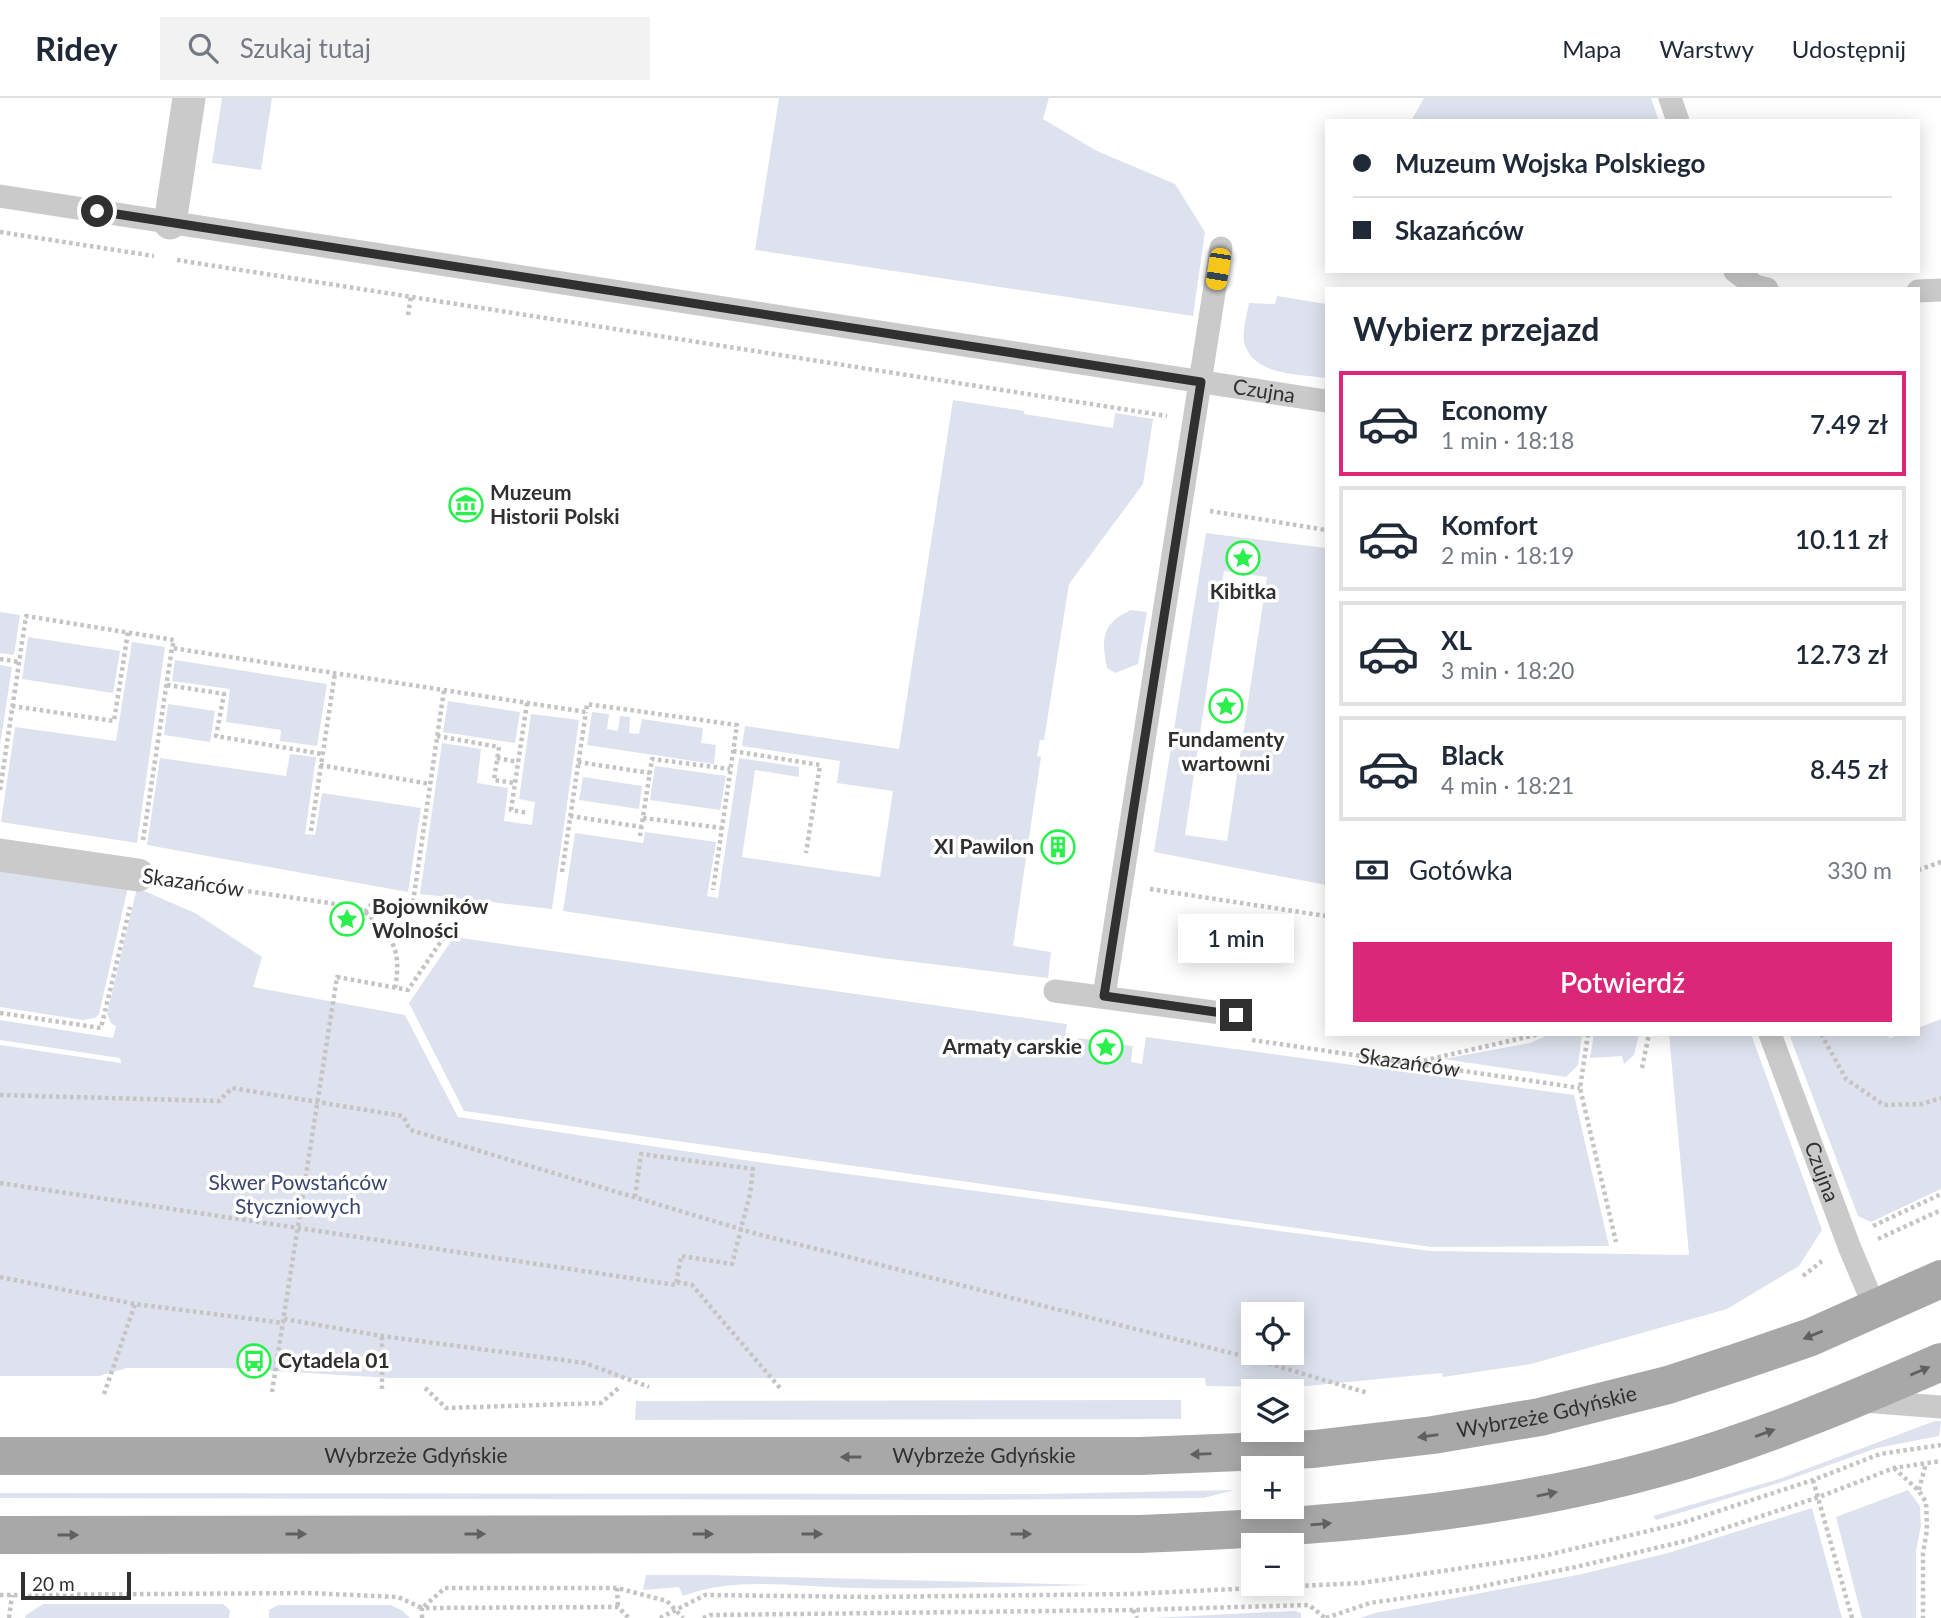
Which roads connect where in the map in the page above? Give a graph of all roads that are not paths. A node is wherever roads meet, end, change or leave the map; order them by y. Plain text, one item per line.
1 (188, 98) edge
2 (1670, 98) edge
3 (1677, 119) edge
4 (0, 197) edge
5 (170, 223) junction
6 (1221, 248) dead end
7 (1738, 273) edge
8 (1759, 287) edge
9 (1920, 290) edge
10 (1941, 290) edge
11 (1201, 382) junction
12 (1325, 401) edge
13 (0, 855) edge
14 (138, 875) road end
15 (1055, 991) dead end
16 (1104, 996) junction
17 (1236, 1015) road end
18 (1771, 1036) edge
19 (1941, 1279) edge
20 (1875, 1308) junction
21 (1941, 1362) edge
22 (1853, 1400) junction
23 (1941, 1407) edge
24 (0, 1455) edge
25 (0, 1535) edge

1 - 5 street
2 - 3 lane
4 - 5 lane, Czujna
5 - 11 lane, Czujna
6 - 11 lane
7 - 8 lane
9 - 10 lane
11 - 12 lane, Czujna
11 - 16 lane
13 - 14 street, Skazańców
15 - 16 lane
16 - 17 lane
18 - 20 lane, Czujna
19 - 20 main road, Wybrzeże Gdyńskie
20 -> 24 main road, Wybrzeże Gdyńskie
22 -> 21 main road
22 - 23 lane
25 -> 22 main road

